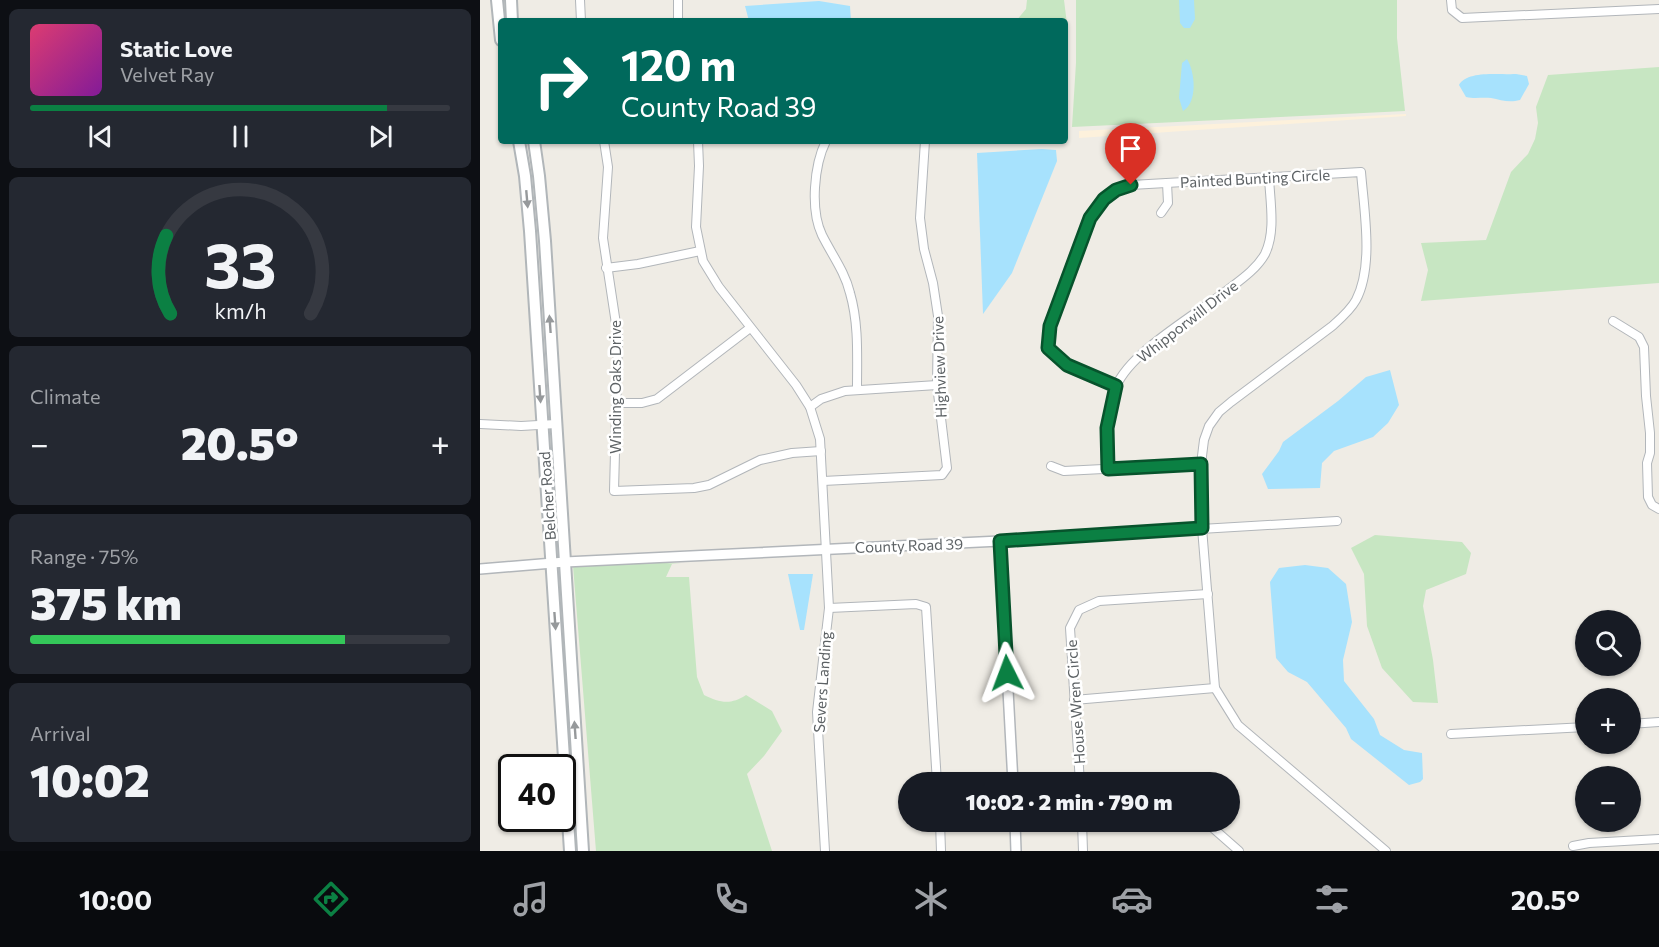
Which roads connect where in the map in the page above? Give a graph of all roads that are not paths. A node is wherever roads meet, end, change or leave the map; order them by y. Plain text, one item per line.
1 (497, 0) edge
2 (511, 0) edge
3 (580, 0) edge
4 (678, 0) edge
5 (1451, 0) edge
6 (1659, 9) edge
7 (499, 18) edge
8 (512, 18) edge
9 (581, 18) edge
10 (678, 18) edge
11 (520, 144) edge
12 (535, 144) edge
13 (604, 144) edge
14 (698, 144) edge
15 (825, 144) edge
16 (925, 144) edge
17 (1269, 177) junction
18 (1167, 183) junction
19 (1161, 213) dead end
20 (700, 250) junction
21 (606, 268) junction
22 (1613, 321) dead end
23 (750, 328) junction
24 (938, 385) junction
25 (1116, 386) junction
26 (857, 389) junction
27 (617, 403) junction
28 (810, 407) junction
29 (480, 424) edge
30 (556, 424) junction
31 (542, 425) junction
32 (821, 451) junction
33 (1201, 464) junction
34 (1051, 466) dead end
35 (1108, 469) junction
36 (823, 481) junction
37 (1659, 509) edge
38 (1337, 521) dead end
39 (1202, 528) junction
40 (1000, 541) junction
41 (826, 549) junction
42 (565, 562) junction
43 (551, 563) junction
44 (480, 569) edge
45 (1208, 594) junction
46 (829, 608) junction
47 (1215, 688) junction
48 (1074, 700) junction
49 (1659, 722) edge
50 (1641, 723) edge
51 (1575, 728) edge
52 (1451, 734) dead end
53 (936, 772) edge
54 (1012, 772) edge
55 (1079, 772) edge
56 (940, 832) edge
57 (1015, 832) edge
58 (1082, 832) edge
59 (1217, 832) edge
60 (1659, 839) edge
61 (1573, 846) dead end
62 (1589, 847) edge
63 (570, 851) edge
64 (583, 851) edge
65 (825, 851) edge
66 (941, 851) edge
67 (1016, 851) edge
68 (1083, 851) edge
69 (1239, 851) edge
70 (1386, 851) edge

1 - 7 main road
2 - 8 main road
3 - 9 street
4 - 10 street
5 - 6 street
11 -> 31 main road, Belcher Road
30 -> 12 main road, Belcher Road
13 - 21 street, Winding Oaks Drive
14 - 20 street, Severs Landing
15 - 26 street
16 - 24 street, Highview Drive
17 - 18 street, Painted Bunting Circle
17 - 25 street, Whipporwill Drive
17 - 33 street, Painted Bunting Circle
18 - 19 street
18 - 25 street, Painted Bunting Circle
20 - 21 street
20 - 23 street, Severs Landing
21 - 27 street, Winding Oaks Drive
22 - 37 street
23 - 27 street
23 - 28 street, Severs Landing
24 - 26 street
24 - 36 street, Highview Drive
25 - 35 street, Whipporwill Drive
26 - 28 street
27 - 32 street, Winding Oaks Drive
28 - 32 street, Severs Landing
29 - 31 street
30 - 31 street
30 - 42 main road, Belcher Road
31 - 43 main road, Belcher Road
32 - 36 street, Severs Landing
33 - 35 street
33 - 39 street
34 - 35 street
36 - 41 street, Severs Landing
38 - 39 street, County Road 39
39 - 40 street, County Road 39
39 - 45 street
40 - 41 street, County Road 39
40 - 54 street
41 - 42 street, County Road 39
41 - 46 street, Severs Landing
42 - 43 street, County Road 39
64 -> 42 main road, Belcher Road
43 - 44 street, County Road 39
43 -> 63 main road, Belcher Road
45 - 47 street
45 - 48 street, House Wren Circle
46 - 53 street
46 - 65 street, Severs Landing
47 - 48 street
47 - 70 street
48 - 55 street, House Wren Circle
49 - 50 street
51 - 52 street
56 - 66 street
57 - 67 street
58 - 68 street
59 - 69 street
60 - 62 street
61 - 62 street

